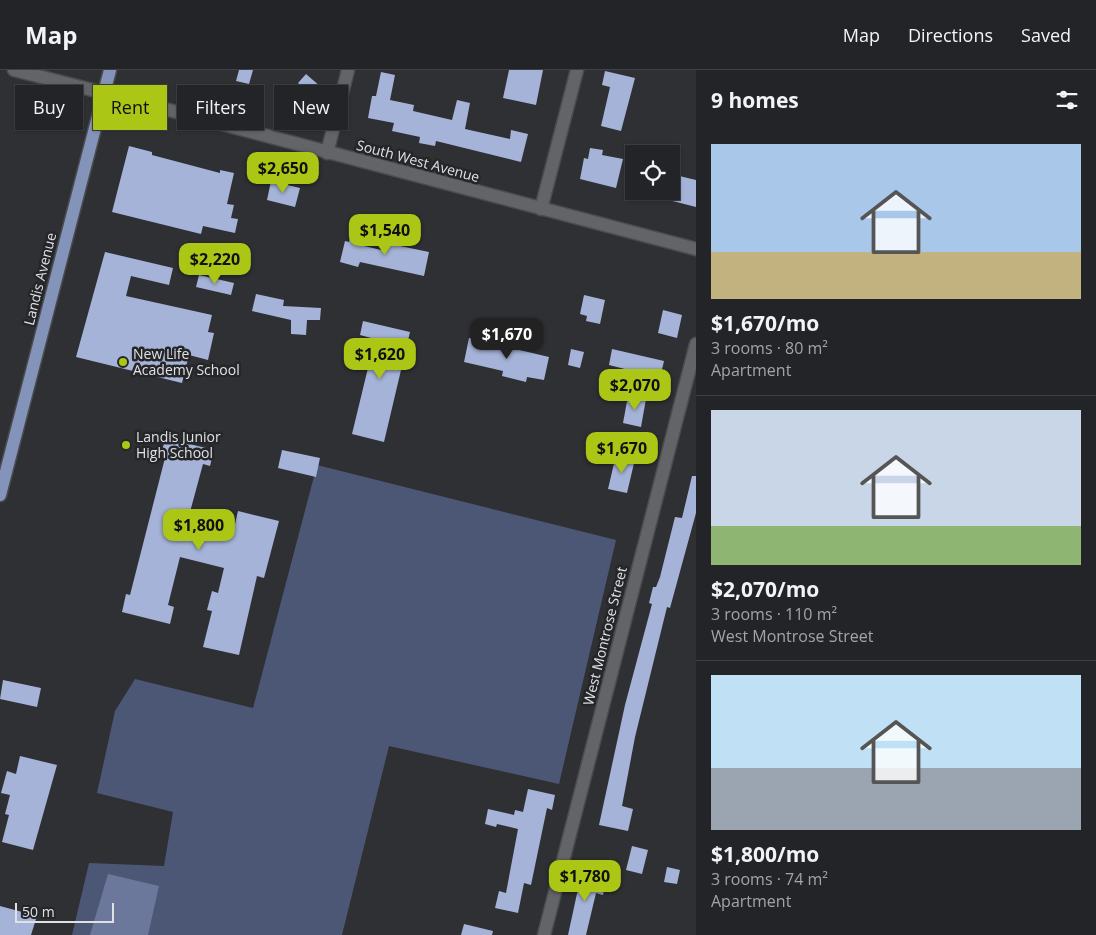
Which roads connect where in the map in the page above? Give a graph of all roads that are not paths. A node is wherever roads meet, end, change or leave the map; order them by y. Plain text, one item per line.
1 (14, 70) edge
2 (110, 70) edge
3 (348, 70) edge
4 (577, 70) edge
5 (106, 85) edge
6 (93, 90) edge
7 (167, 110) edge
8 (94, 130) edge
9 (327, 153) junction
10 (541, 209) junction
11 (696, 249) edge
12 (696, 344) edge
13 (0, 495) edge
14 (544, 935) edge

1 - 6 street, South West Avenue
2 - 5 main road, Landis Avenue
3 - 9 street
4 - 10 street
7 - 9 street, South West Avenue
8 - 13 main road, Landis Avenue
9 - 10 street, South West Avenue
10 - 11 street, South West Avenue
12 - 14 street, West Montrose Street

